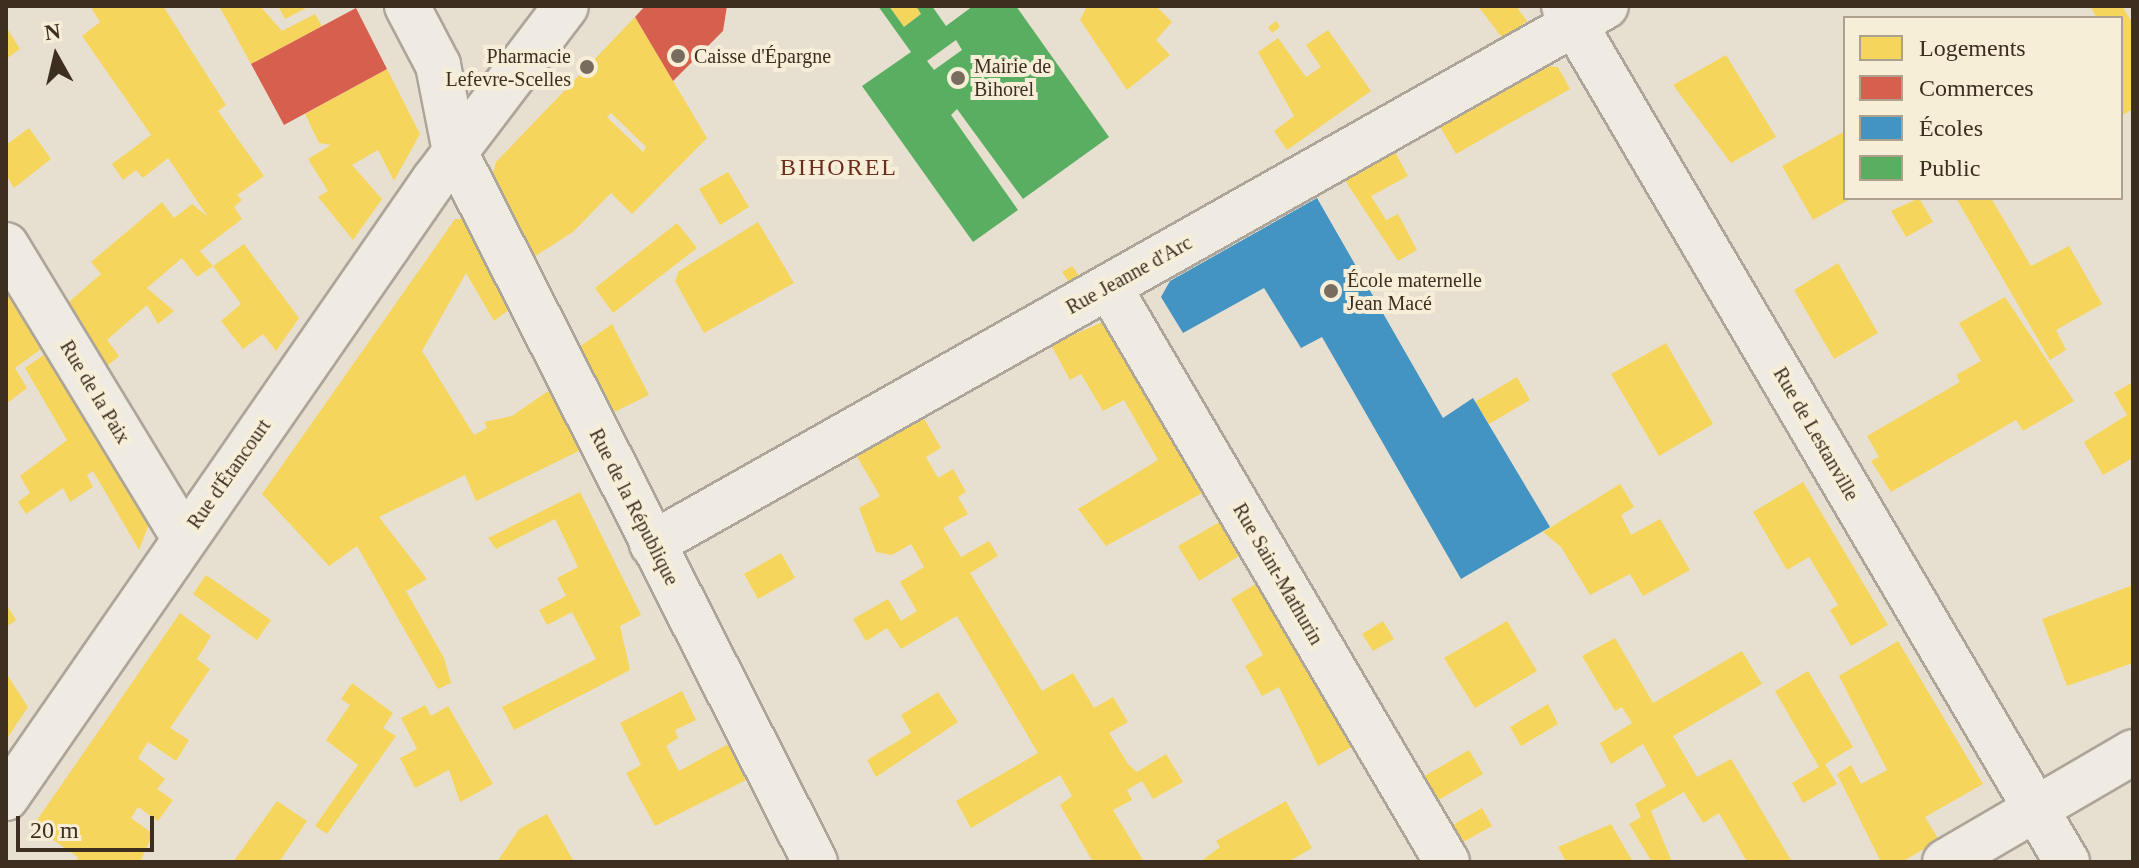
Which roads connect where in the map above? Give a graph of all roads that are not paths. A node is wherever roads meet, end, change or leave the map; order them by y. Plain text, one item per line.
1 (407, 6) edge
2 (566, 6) edge
3 (1582, 12) edge
4 (455, 152) junction
5 (6, 245) edge
6 (1109, 287) junction
7 (184, 538) junction
8 (652, 544) junction
9 (2133, 752) edge
10 (6, 798) edge
11 (2035, 809) junction
12 (815, 862) edge
13 (1447, 862) edge
14 (1945, 862) edge
15 (2067, 862) edge

1 - 4 street, Rue de la République
2 - 4 street, Rue d'Étancourt
3 - 6 street, Rue Jeanne d'Arc
3 - 11 street, Rue de Lestanville
4 - 7 street, Rue d'Étancourt
4 - 8 street, Rue de la République
5 - 7 street, Rue de la Paix
6 - 8 street, Rue Jeanne d'Arc
6 - 13 street, Rue Saint-Mathurin
7 - 10 street, Rue d'Étancourt
8 - 12 street, Rue de la République
9 - 11 street
11 - 14 street
11 - 15 street, Rue de Lestanville

